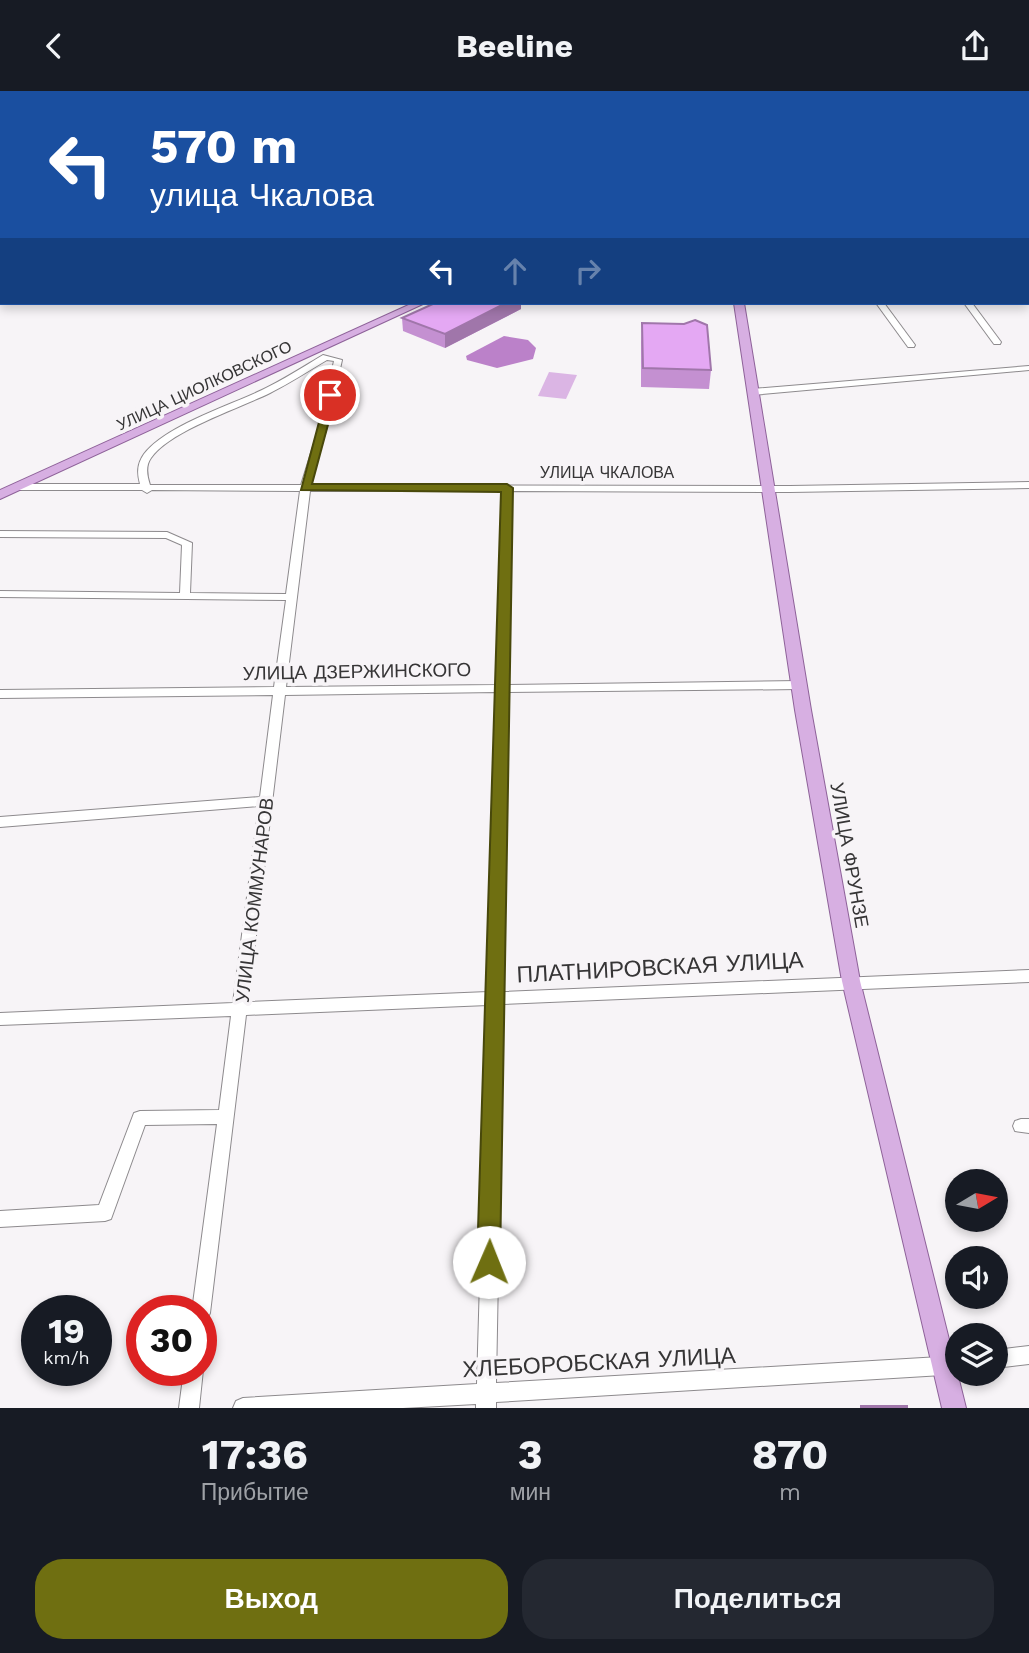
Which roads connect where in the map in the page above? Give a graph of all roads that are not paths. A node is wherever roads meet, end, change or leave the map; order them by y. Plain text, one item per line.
1 (417, 305) edge
2 (738, 305) edge
3 (882, 305) edge
4 (969, 305) edge
5 (997, 342) dead end
6 (912, 345) dead end
7 (1029, 368) edge
8 (752, 392) junction
9 (1029, 485) edge
10 (17, 487) junction
11 (766, 487) junction
12 (305, 488) junction
13 (507, 488) junction
14 (147, 490) junction
15 (0, 495) edge
16 (0, 534) edge
17 (0, 594) edge
18 (185, 596) junction
19 (292, 597) junction
20 (799, 685) junction
21 (503, 686) junction
22 (279, 689) junction
23 (0, 694) edge
24 (267, 801) junction
25 (0, 822) edge
26 (1029, 976) edge
27 (850, 981) junction
28 (493, 998) junction
29 (240, 1010) junction
30 (0, 1019) edge
31 (226, 1117) junction
32 (0, 1219) edge
33 (203, 1295) edge
34 (945, 1347) edge
35 (1029, 1355) edge
36 (1008, 1358) edge
37 (945, 1366) edge
38 (192, 1386) edge
39 (952, 1386) edge
40 (486, 1401) edge
41 (189, 1408) edge
42 (243, 1408) edge
43 (954, 1408) edge

1 - 10 main road, УЛИЦА ЦИОЛКОВСКОГО
2 - 8 main road, УЛИЦА ФРУНЗЕ
3 - 6 street
4 - 5 street
7 - 8 street
8 - 11 main road, УЛИЦА ФРУНЗЕ
9 - 11 street, УЛИЦА ЧКАЛОВА
10 - 14 street, УЛИЦА ЧКАЛОВА
10 - 15 main road, УЛИЦА ЦИОЛКОВСКОГО
11 - 13 street, УЛИЦА ЧКАЛОВА
11 - 20 main road, УЛИЦА ФРУНЗЕ
12 - 13 street, УЛИЦА ЧКАЛОВА
12 - 14 street, УЛИЦА ЧКАЛОВА
12 - 14 street
12 - 19 street, УЛИЦА КОММУНАРОВ
13 - 21 street
16 - 18 street
17 - 18 street
18 - 19 street
19 - 22 street, УЛИЦА КОММУНАРОВ
20 - 21 street, УЛИЦА ДЗЕРЖИНСКОГО
20 - 27 main road, УЛИЦА ФРУНЗЕ
21 - 22 street, УЛИЦА ДЗЕРЖИНСКОГО
21 - 28 street
22 - 23 street, УЛИЦА ДЗЕРЖИНСКОГО
22 - 24 street, УЛИЦА КОММУНАРОВ
24 - 25 street
24 - 29 street, УЛИЦА КОММУНАРОВ
26 - 27 street, ПЛАТНИРОВСКАЯ УЛИЦА
27 - 28 street, ПЛАТНИРОВСКАЯ УЛИЦА
27 - 34 main road, УЛИЦА ФРУНЗЕ
28 - 29 street, ПЛАТНИРОВСКАЯ УЛИЦА
28 - 40 street
29 - 30 street, ПЛАТНИРОВСКАЯ УЛИЦА
29 - 31 street, УЛИЦА КОММУНАРОВ
31 - 32 street
31 - 33 street, УЛИЦА КОММУНАРОВ
35 - 36 street
37 - 40 street, ХЛЕБОРОБСКАЯ УЛИЦА
38 - 41 street
39 - 43 main road, УЛИЦА ФРУНЗЕ
40 - 42 street, ХЛЕБОРОБСКАЯ УЛИЦА

